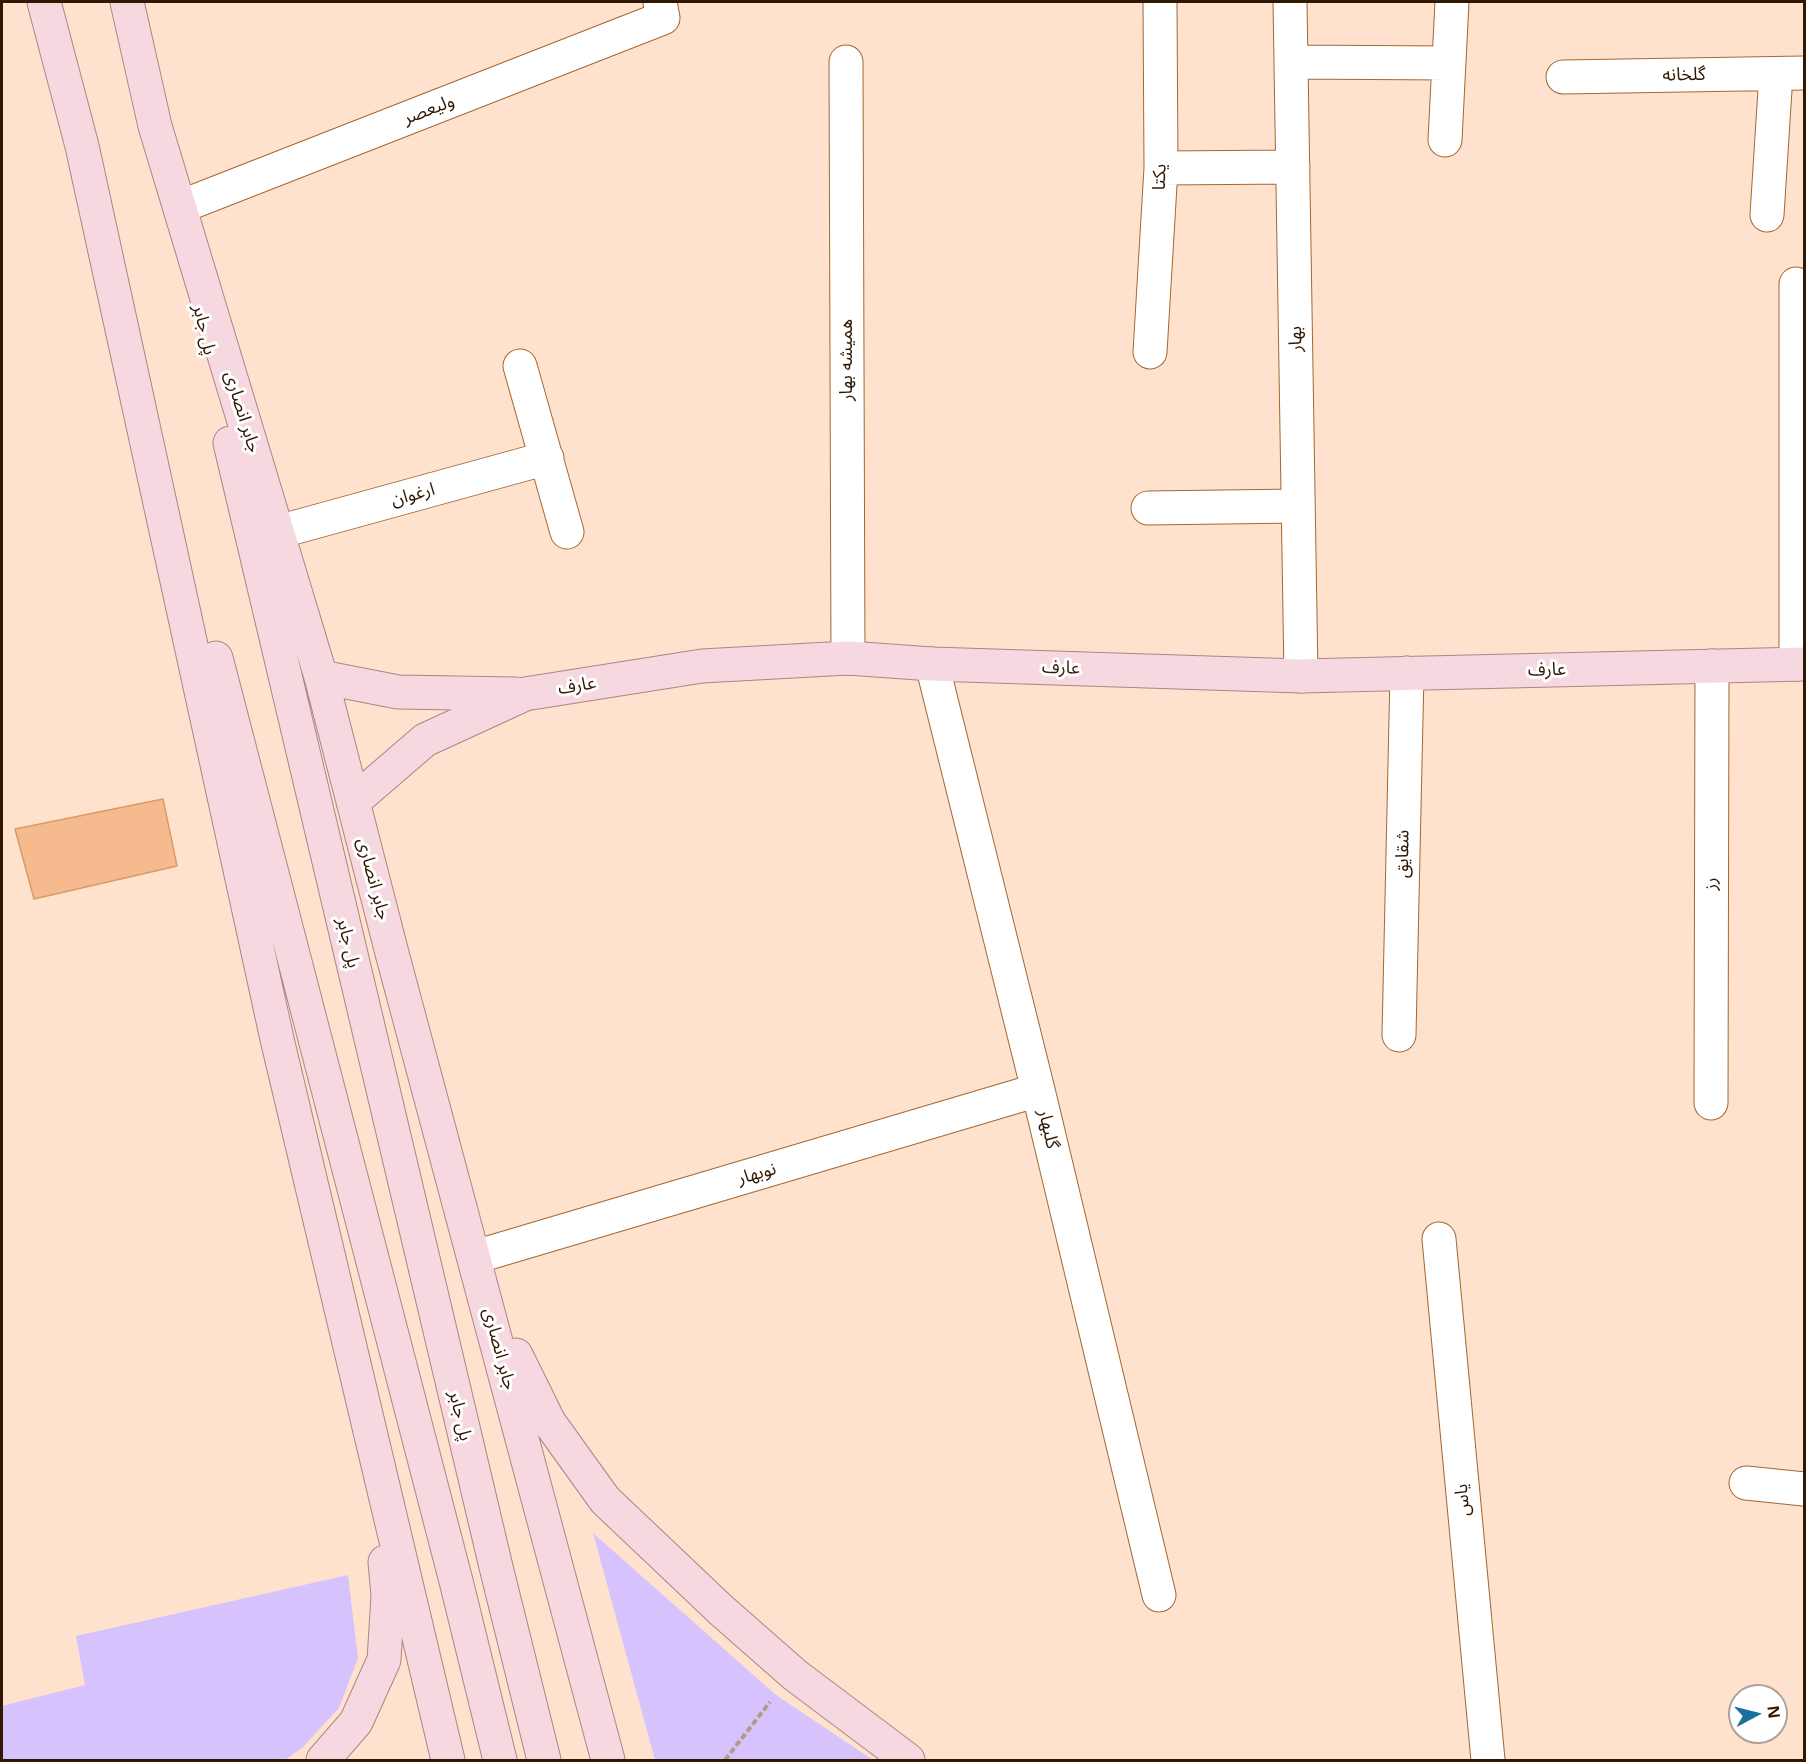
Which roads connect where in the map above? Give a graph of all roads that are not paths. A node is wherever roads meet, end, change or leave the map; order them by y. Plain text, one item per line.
1 (44, 2) edge
2 (128, 2) edge
3 (660, 2) edge
4 (1160, 2) edge
5 (1290, 2) edge
6 (1452, 2) edge
7 (846, 62) dead end
8 (1291, 62) junction
9 (1449, 63) junction
10 (1790, 73) edge
11 (1563, 77) dead end
12 (155, 126) junction
13 (1445, 140) dead end
14 (82, 146) junction
15 (1293, 166) junction
16 (1161, 168) junction
17 (180, 207) junction
18 (1767, 215) dead end
19 (1796, 284) dead end
20 (1150, 352) dead end
21 (520, 366) dead end
22 (547, 458) junction
23 (1298, 506) junction
24 (1148, 508) dead end
25 (278, 532) junction
26 (567, 532) dead end
27 (848, 658) junction
28 (932, 664) junction
29 (1800, 664) edge
30 (1712, 666) junction
31 (1407, 673) junction
32 (1301, 676) junction
33 (321, 677) junction
34 (525, 694) junction
35 (353, 802) junction
36 (1399, 1035) dead end
37 (1038, 1090) junction
38 (1711, 1103) dead end
39 (1439, 1239) dead end
40 (475, 1257) junction
41 (484, 1293) junction
42 (375, 1453) junction
43 (1746, 1483) dead end
44 (1804, 1489) edge
45 (1160, 1595) dead end
46 (323, 1761) edge
47 (448, 1761) edge
48 (500, 1761) edge
49 (544, 1761) edge
50 (609, 1761) edge
51 (908, 1761) edge
52 (1488, 1761) edge

1 - 14 main road
2 - 12 main road, جابر انصاری
3 - 17 street, ولیعصر
4 - 16 street, یکتا
5 - 8 street, بهار
6 - 9 street
7 - 27 street, همیشه بهار
8 - 9 street
8 - 15 street, بهار
9 - 13 street
10 - 11 street, گلخانه
10 - 18 street
12 - 17 main road, جابر انصاری
12 - 49 main road, پل جابر
14 - 42 main road
14 - 48 main road
15 - 16 street
15 - 23 street, بهار
16 - 20 street, یکتا
17 - 25 main road, جابر انصاری
19 - 29 street
21 - 22 street
22 - 25 street, ارغوان
22 - 26 street
23 - 24 street
23 - 32 street, بهار
25 - 33 main road, جابر انصاری
27 - 28 main road, عارف
27 - 34 main road, عارف
28 - 32 main road, عارف
28 - 37 street, گلبهار
29 - 30 main road, عارف
30 - 31 main road, عارف
30 - 38 street, رز
31 - 32 main road, عارف
31 - 36 street, شقایق
33 - 34 main road
33 - 35 main road, جابر انصاری
34 - 35 main road, عارف
35 - 40 main road, جابر انصاری
37 - 40 street, نوبهار
37 - 45 street, گلبهار
39 - 52 street, یاس
40 - 41 main road, جابر انصاری
41 - 50 main road, جابر انصاری
41 - 51 main road
42 - 46 main road
42 - 47 main road
43 - 44 street

